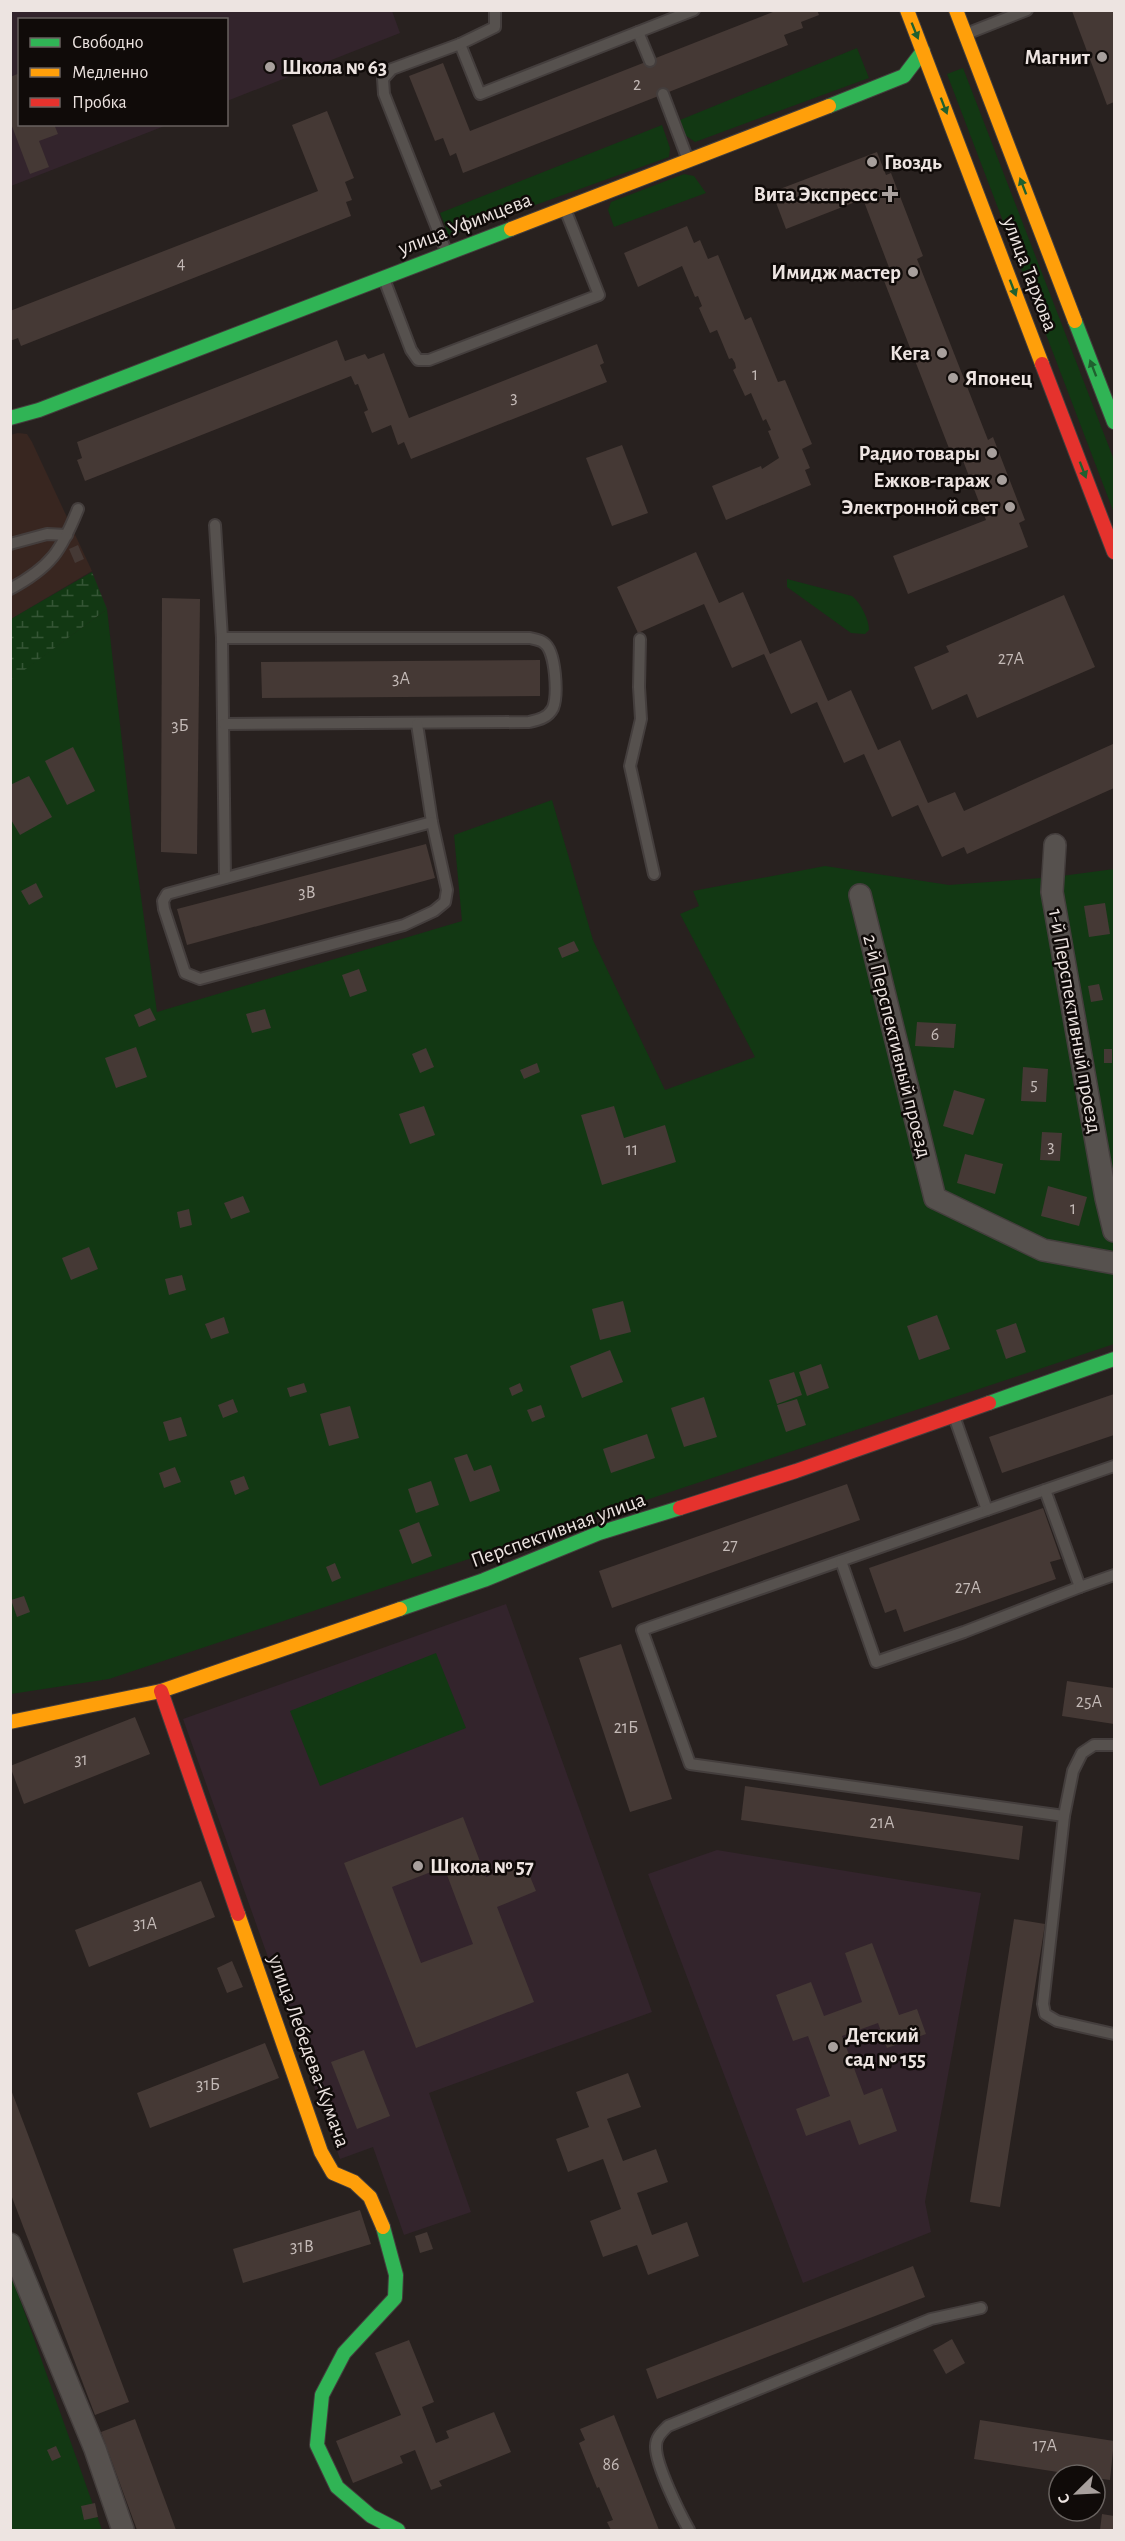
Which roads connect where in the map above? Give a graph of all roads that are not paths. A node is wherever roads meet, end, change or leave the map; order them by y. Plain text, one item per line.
1 (495, 10) edge
2 (694, 10) edge
3 (907, 10) edge
4 (956, 10) edge
5 (1027, 10) edge
6 (638, 32) junction
7 (960, 36) junction
8 (460, 44) junction
9 (928, 49) junction
10 (650, 61) dead end
11 (663, 94) dead end
12 (688, 160) junction
13 (565, 208) junction
14 (447, 254) junction
15 (384, 278) junction
16 (11, 420) edge
17 (1114, 422) edge
18 (78, 509) dead end
19 (215, 525) dead end
20 (68, 535) junction
21 (10, 544) edge
22 (1114, 552) edge
23 (10, 589) edge
24 (222, 638) junction
25 (640, 639) dead end
26 (224, 724) junction
27 (417, 724) junction
28 (432, 822) junction
29 (1055, 845) dead end
30 (654, 873) dead end
31 (225, 878) junction
32 (860, 895) dead end
33 (1114, 1231) edge
34 (1114, 1263) edge
35 (1114, 1359) edge
36 (953, 1416) junction
37 (1114, 1466) edge
38 (1045, 1490) junction
39 (987, 1510) junction
40 (842, 1561) junction
41 (1114, 1575) edge
42 (1080, 1587) junction
43 (161, 1691) junction
44 (10, 1722) edge
45 (1114, 1745) edge
46 (1064, 1816) junction
47 (1114, 2034) edge
48 (10, 2244) edge
49 (981, 2308) dead end
50 (123, 2530) edge
51 (398, 2530) edge
52 (689, 2530) edge

1 - 8 lane
2 - 6 lane
3 -> 9 street, улица Тархова
4 - 7 street, улица Тархова
5 - 7 lane
6 - 8 lane
6 - 10 lane
17 -> 7 street, улица Тархова
8 - 14 lane
9 - 12 street, улица Уфимцева
9 -> 22 street, улица Тархова
11 - 12 lane
12 - 13 street, улица Уфимцева
13 - 14 street, улица Уфимцева
13 - 15 lane
14 - 15 street, улица Уфимцева
15 - 16 street, улица Уфимцева
18 - 20 lane
19 - 24 lane
20 - 21 lane
20 - 23 lane
24 - 26 lane
24 - 27 lane
25 - 30 lane
26 - 27 lane
26 - 31 lane
27 - 28 lane
28 - 31 lane
28 - 31 lane
29 - 33 street, 1-й Перспективный проезд
32 - 34 street, 2-й Перспективный проезд
35 - 36 street, Перспективная улица
36 - 39 lane
36 - 43 street, Перспективная улица
37 - 38 lane
38 - 39 lane
38 - 42 lane
39 - 40 lane
40 - 42 lane
40 - 46 lane
41 - 42 lane
43 - 44 street, Перспективная улица
43 - 51 street, улица Лебедева-Кумача
45 - 46 lane
46 - 47 lane
48 - 50 street
49 - 52 lane

